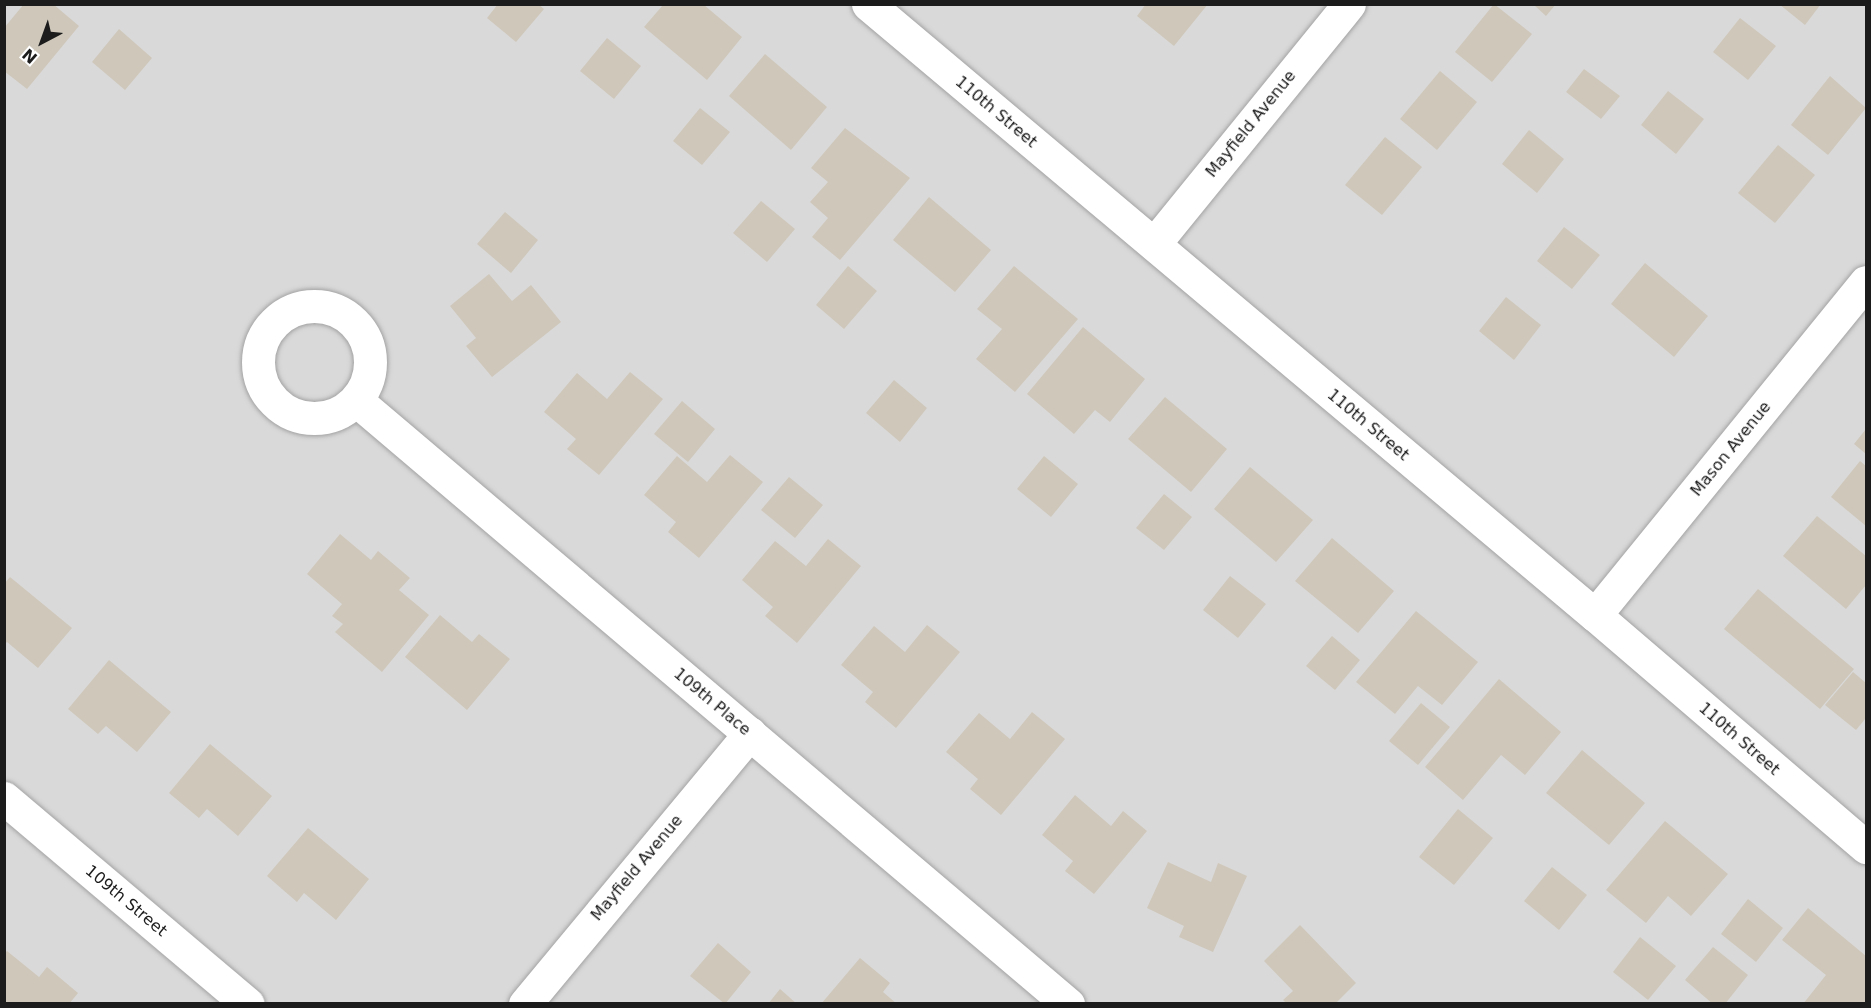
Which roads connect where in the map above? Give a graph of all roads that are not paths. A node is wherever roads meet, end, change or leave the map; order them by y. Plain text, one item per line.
1 (868, 4) edge
2 (1349, 4) edge
3 (1154, 244) junction
4 (1866, 282) edge
5 (356, 400) dead end
6 (1595, 615) junction
7 (750, 733) junction
8 (4, 798) edge
9 (1866, 847) edge
10 (248, 1004) edge
11 (525, 1004) edge
12 (1068, 1004) edge

1 - 3 street, 110th Street
2 - 3 street, Mayfield Avenue
3 - 6 street, 110th Street
4 - 6 street, Mason Avenue
5 - 7 street, 109th Place
6 - 9 street, 110th Street
7 - 11 street, Mayfield Avenue
7 - 12 street, 109th Place
8 - 10 street, 109th Street

